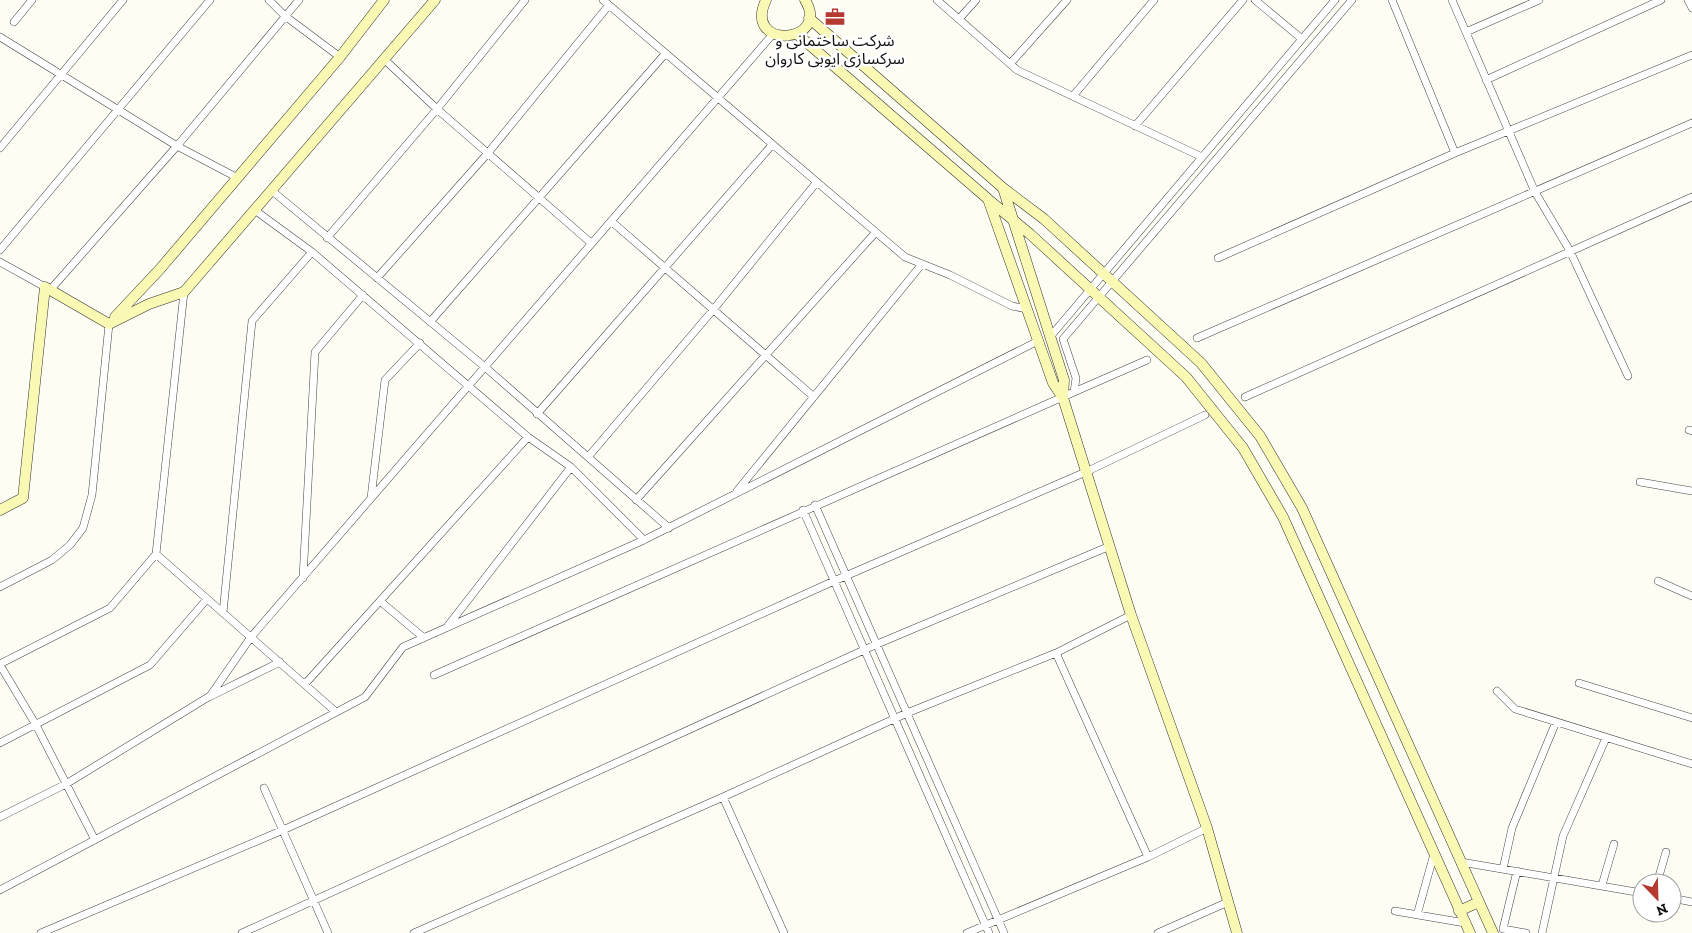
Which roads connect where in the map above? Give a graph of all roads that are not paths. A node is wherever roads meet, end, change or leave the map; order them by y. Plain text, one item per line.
1 (32, 0) edge
2 (123, 0) edge
3 (210, 0) edge
4 (269, 0) edge
5 (299, 0) edge
6 (384, 0) edge
7 (435, 0) edge
8 (525, 0) edge
9 (754, 0) edge
10 (805, 0) edge
11 (937, 0) edge
12 (976, 0) edge
13 (1066, 0) edge
14 (1154, 0) edge
15 (1243, 0) edge
16 (1255, 0) edge
17 (1335, 0) edge
18 (1352, 0) edge
19 (1392, 0) edge
20 (1452, 0) edge
21 (1540, 0) edge
22 (1662, 0) edge
23 (1688, 0) edge
24 (606, 2) edge
25 (765, 4) edge
26 (1692, 8) edge
27 (285, 16) junction
28 (809, 18) junction
29 (959, 19) junction
30 (14, 22) dead end
31 (1466, 32) junction
32 (773, 34) junction
33 (796, 34) junction
34 (0, 37) edge
35 (1302, 39) junction
36 (665, 54) junction
37 (1692, 55) edge
38 (340, 57) junction
39 (385, 60) junction
40 (1010, 64) junction
41 (61, 75) junction
42 (1486, 80) junction
43 (1072, 96) junction
44 (716, 97) junction
45 (118, 109) junction
46 (437, 109) junction
47 (1692, 123) edge
48 (1135, 126) junction
49 (1508, 132) junction
50 (772, 145) junction
51 (177, 146) junction
52 (0, 148) edge
53 (1455, 152) junction
54 (488, 153) junction
55 (1202, 157) junction
56 (236, 177) junction
57 (816, 183) junction
58 (1003, 188) junction
59 (271, 190) junction
60 (1535, 192) junction
61 (539, 197) junction
62 (1692, 197) edge
63 (988, 199) junction
64 (256, 211) junction
65 (1013, 220) junction
66 (611, 221) junction
67 (875, 232) junction
68 (327, 238) junction
69 (591, 243) junction
70 (0, 250) edge
71 (312, 252) junction
72 (1570, 252) junction
73 (1218, 258) dead end
74 (0, 262) edge
75 (922, 264) junction
76 (664, 266) junction
77 (1104, 274) junction
78 (377, 278) junction
79 (1112, 282) junction
80 (48, 288) junction
81 (1090, 290) junction
82 (184, 292) junction
83 (363, 296) junction
84 (1099, 298) junction
85 (1027, 309) junction
86 (713, 310) junction
87 (430, 322) junction
88 (109, 324) junction
89 (1050, 338) junction
90 (1197, 338) dead end
91 (1038, 341) junction
92 (420, 343) junction
93 (765, 354) junction
94 (1148, 360) dead end
95 (485, 367) junction
96 (1628, 376) dead end
97 (469, 385) junction
98 (1074, 392) junction
99 (814, 397) junction
100 (1245, 397) dead end
101 (1063, 398) junction
102 (537, 414) junction
103 (1205, 415) dead end
104 (528, 437) junction
105 (588, 458) junction
106 (571, 467) junction
107 (1088, 471) junction
108 (1640, 482) dead end
109 (1692, 491) edge
110 (735, 494) junction
111 (371, 499) junction
112 (636, 500) junction
113 (815, 505) junction
114 (0, 510) edge
115 (803, 510) junction
116 (669, 528) junction
117 (644, 540) junction
118 (1110, 546) junction
119 (156, 554) junction
120 (846, 575) junction
121 (303, 578) junction
122 (834, 581) junction
123 (1658, 581) dead end
124 (0, 587) edge
125 (1692, 596) edge
126 (207, 598) junction
127 (380, 602) junction
128 (223, 613) junction
129 (1131, 615) junction
130 (446, 628) junction
131 (251, 637) junction
132 (424, 638) junction
133 (875, 645) junction
134 (864, 650) junction
135 (1056, 653) junction
136 (280, 662) junction
137 (0, 665) edge
138 (434, 675) dead end
139 (1579, 683) dead end
140 (306, 684) junction
141 (1497, 692) dead end
142 (210, 696) junction
143 (336, 712) junction
144 (907, 713) junction
145 (1692, 718) edge
146 (895, 719) junction
147 (1556, 722) junction
148 (36, 725) junction
149 (1606, 738) junction
150 (0, 743) edge
151 (1692, 764) edge
152 (66, 784) junction
153 (264, 788) dead end
154 (723, 797) junction
155 (0, 817) edge
156 (1207, 828) junction
157 (283, 830) junction
158 (95, 840) junction
159 (1614, 844) dead end
160 (1666, 852) dead end
161 (1434, 854) junction
162 (1148, 857) junction
163 (1461, 862) junction
164 (1503, 869) junction
165 (1517, 872) junction
166 (1660, 873) edge
167 (1554, 876) junction
168 (1602, 885) junction
169 (0, 890) edge
170 (1632, 891) edge
171 (314, 901) junction
172 (1228, 902) junction
173 (1479, 902) junction
174 (1395, 911) dead end
175 (1459, 911) junction
176 (1417, 915) junction
177 (997, 918) junction
178 (1465, 923) junction
179 (985, 924) junction
180 (41, 933) edge
181 (242, 933) edge
182 (328, 933) edge
183 (414, 933) edge
184 (784, 933) edge
185 (967, 933) edge
186 (989, 933) edge
187 (1004, 933) edge
188 (1158, 933) edge
189 (1237, 933) edge
190 (1470, 933) edge
191 (1493, 933) edge
192 (1526, 933) edge
193 (1542, 933) edge

1 - 30 street
2 - 41 street
3 - 45 street
4 - 27 street
5 - 27 street
6 - 38 street
7 - 39 street
8 - 46 street
9 - 25 street
10 - 28 street
11 - 29 street
12 - 29 street
13 - 40 street
14 - 43 street
15 - 48 street
16 - 35 street
17 - 35 street
18 - 79 street
19 - 53 street
20 - 31 street
21 - 31 street
22 - 42 street
23 - 26 street
24 - 36 street
24 - 54 street
25 - 32 street
27 - 38 street
27 - 51 street
28 - 33 street
28 - 58 street
29 - 40 street
31 - 42 street
32 - 33 street
32 - 44 street
33 - 63 street
34 - 41 street
35 - 55 street
36 - 44 street
36 - 61 street
37 - 49 street
38 - 56 street
39 - 46 street
39 - 59 street
40 - 43 street
41 - 45 street
41 - 52 street
42 - 49 street
43 - 48 street
44 - 50 street
44 - 66 street
45 - 51 street
45 - 70 street
46 - 54 street
46 - 68 street
47 - 60 street
48 - 55 street
49 - 53 street
49 - 60 street
50 - 57 street
50 - 76 street
51 - 56 street
51 - 80 street
53 - 73 street
54 - 61 street
54 - 78 street
55 - 77 street
56 - 88 street
57 - 67 street
57 - 86 street
58 - 65 street
58 - 77 street
59 - 64 street
59 - 68 street
60 - 72 street
60 - 90 street
61 - 69 street
61 - 87 street
62 - 72 street
63 - 65 street
63 - 85 street
64 - 71 street
64 - 82 street
65 - 81 street
65 - 89 street
66 - 69 street
66 - 76 street
67 - 75 street
67 - 93 street
68 - 78 street
69 - 95 street
71 - 83 street
71 - 128 street
72 - 96 street
72 - 100 street
74 - 80 street
75 - 85 street
75 - 99 street
76 - 86 street
76 - 102 street
77 - 79 street
77 - 81 street
78 - 87 street
79 - 84 street
79 - 163 street
80 - 88 street
80 - 114 street
81 - 84 street
81 - 89 street
82 - 88 street
82 - 119 street
83 - 92 street
83 - 121 street
84 - 98 street
84 - 161 street
85 - 91 street
86 - 93 street
86 - 105 street
87 - 95 street
88 - 124 street
89 - 101 street
91 - 101 street
91 - 110 street
92 - 97 street
92 - 111 street
93 - 99 street
93 - 112 street
94 - 98 street
95 - 97 street
95 - 102 street
97 - 104 street
97 - 111 street
98 - 101 street
99 - 110 street
101 - 107 street
101 - 113 street
102 - 105 street
103 - 107 street
104 - 106 street
104 - 127 street
105 - 112 street
106 - 117 street
106 - 130 street
107 - 118 street
107 - 120 street
108 - 109 street
110 - 116 street
111 - 121 street
112 - 116 street
113 - 115 street
113 - 120 street
115 - 122 street
115 - 138 street
116 - 117 street
117 - 130 street
118 - 129 street
118 - 133 street
119 - 126 street
119 - 137 street
120 - 122 street
120 - 133 street
121 - 131 street
122 - 134 street
122 - 157 street
123 - 125 street
126 - 128 street
126 - 148 street
127 - 132 street
127 - 140 street
128 - 131 street
129 - 135 street
129 - 156 street
130 - 132 street
131 - 136 street
131 - 142 street
132 - 143 street
133 - 134 street
133 - 144 street
134 - 146 street
134 - 171 street
135 - 144 street
135 - 162 street
136 - 140 street
136 - 142 street
137 - 148 street
139 - 145 street
140 - 143 street
141 - 147 street
142 - 152 street
143 - 158 street
144 - 146 street
144 - 177 street
146 - 154 street
146 - 179 street
147 - 149 street
147 - 164 street
148 - 150 street
148 - 152 street
149 - 151 street
149 - 167 street
152 - 155 street
152 - 158 street
153 - 157 street
154 - 183 street
154 - 184 street
156 - 162 street
156 - 172 street
157 - 171 street
157 - 180 street
158 - 169 street
159 - 168 street
160 - 166 street
161 - 175 street
161 - 176 street
162 - 177 street
163 - 164 street
163 - 173 street
164 - 165 street
165 - 167 street
165 - 192 street
167 - 168 street
167 - 193 street
168 - 170 street
171 - 181 street
171 - 182 street
172 - 188 street
172 - 189 street
173 - 175 street
173 - 191 street
174 - 176 street
175 - 178 street
176 - 178 street
177 - 179 street
177 - 187 street
178 - 190 street
179 - 185 street
179 - 186 street

